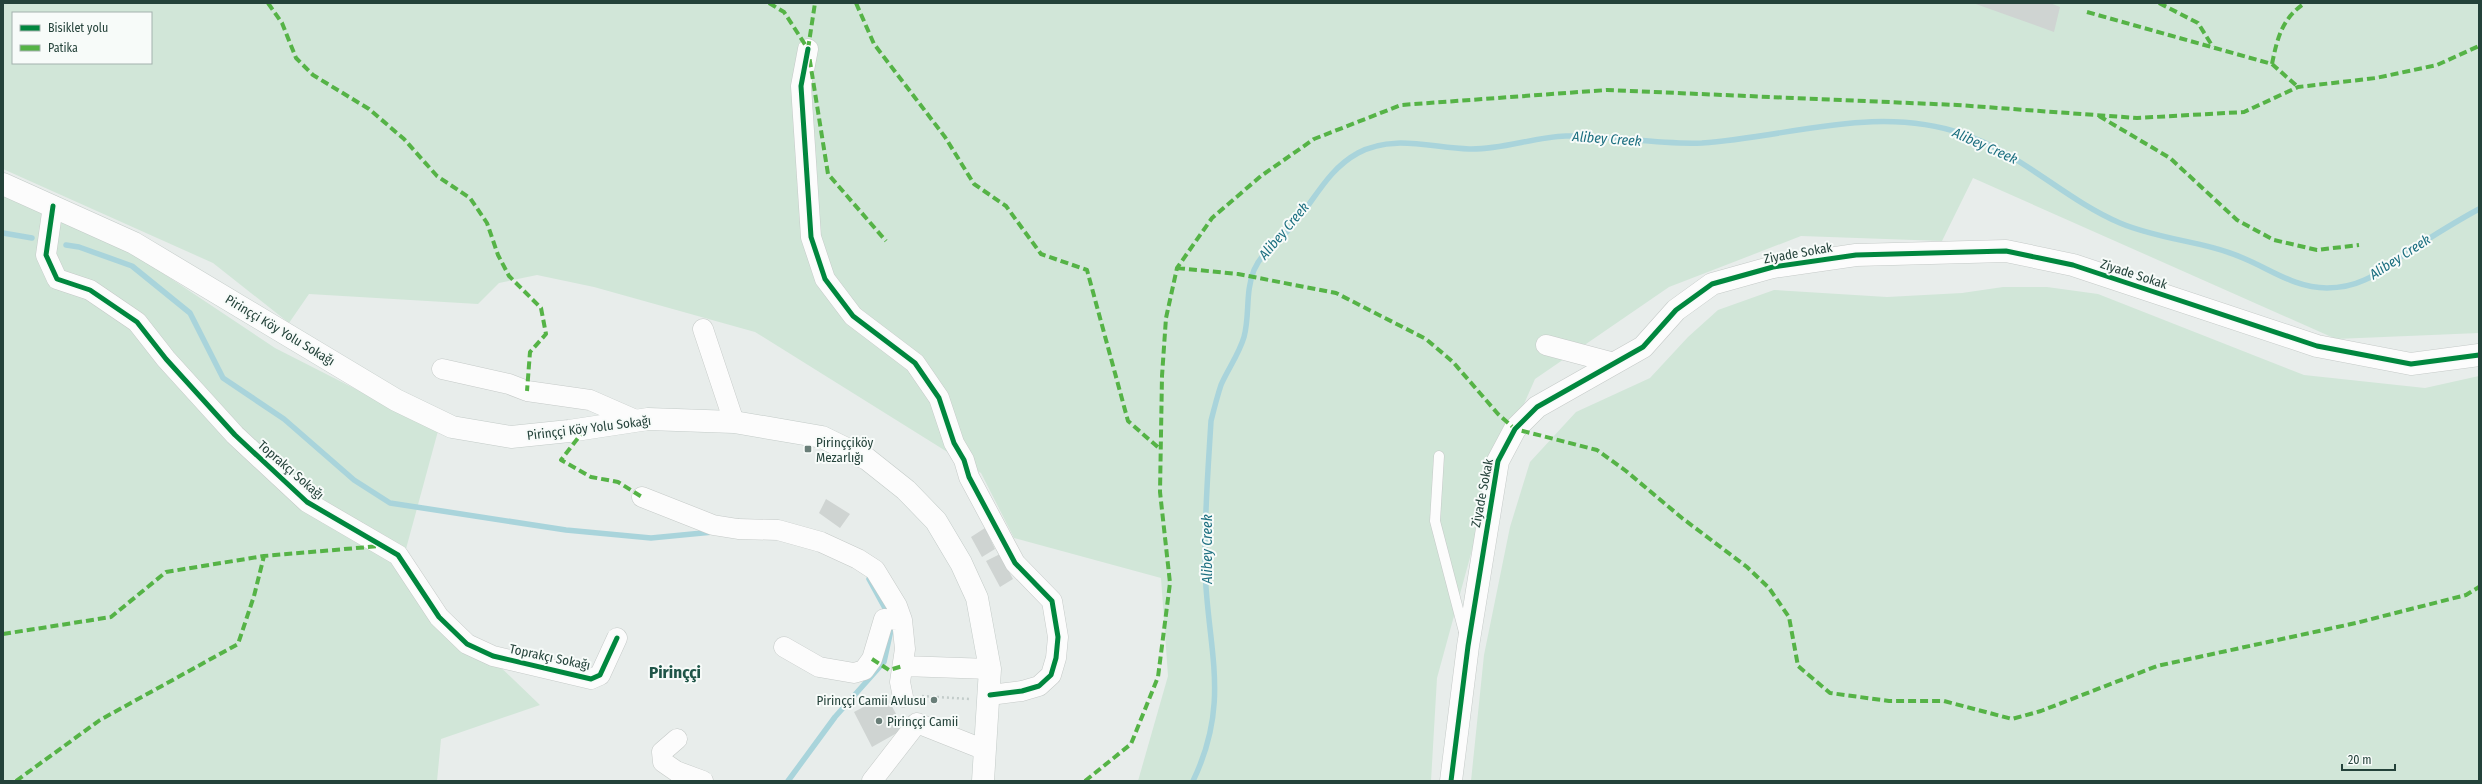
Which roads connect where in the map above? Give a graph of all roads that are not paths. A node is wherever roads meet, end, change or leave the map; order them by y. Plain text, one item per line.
1 (808, 49) dead end
2 (3, 184) edge
3 (53, 206) junction
4 (703, 329) dead end
5 (1546, 345) dead end
6 (2479, 356) edge
7 (1614, 363) junction
8 (442, 369) dead end
9 (638, 420) junction
10 (734, 422) junction
11 (1440, 456) dead end
12 (642, 498) dead end
13 (902, 620) junction
14 (617, 638) dead end
15 (1468, 646) junction
16 (784, 647) dead end
17 (903, 666) junction
18 (990, 669) junction
19 (989, 698) junction
20 (911, 706) junction
21 (677, 738) dead end
22 (985, 750) junction
23 (703, 781) edge
24 (872, 781) edge
25 (984, 781) edge
26 (1451, 781) edge

1 - 19 street
2 - 3 street, Pirinççi Köy Yolu Sokağı
3 - 9 street, Pirinççi Köy Yolu Sokağı
3 - 14 street, Toprakçı Sokağı
4 - 10 street
5 - 7 street
6 - 7 street, Ziyade Sokak
7 - 15 street, Ziyade Sokak
8 - 9 street
9 - 10 street, Pirinççi Köy Yolu Sokağı
10 - 18 street, Pirinççi Köy Yolu Sokağı
11 - 15 lane
12 - 13 street
13 - 16 street
13 - 17 street
15 - 26 street, Ziyade Sokak
17 - 18 street
17 - 20 street
18 - 19 street, Pirinççi Köy Yolu Sokağı
19 - 22 street, Pirinççi Köy Yolu Sokağı
20 - 22 street
20 - 24 street
21 - 23 street
22 - 25 street, Pirinççi Köy Yolu Sokağı

